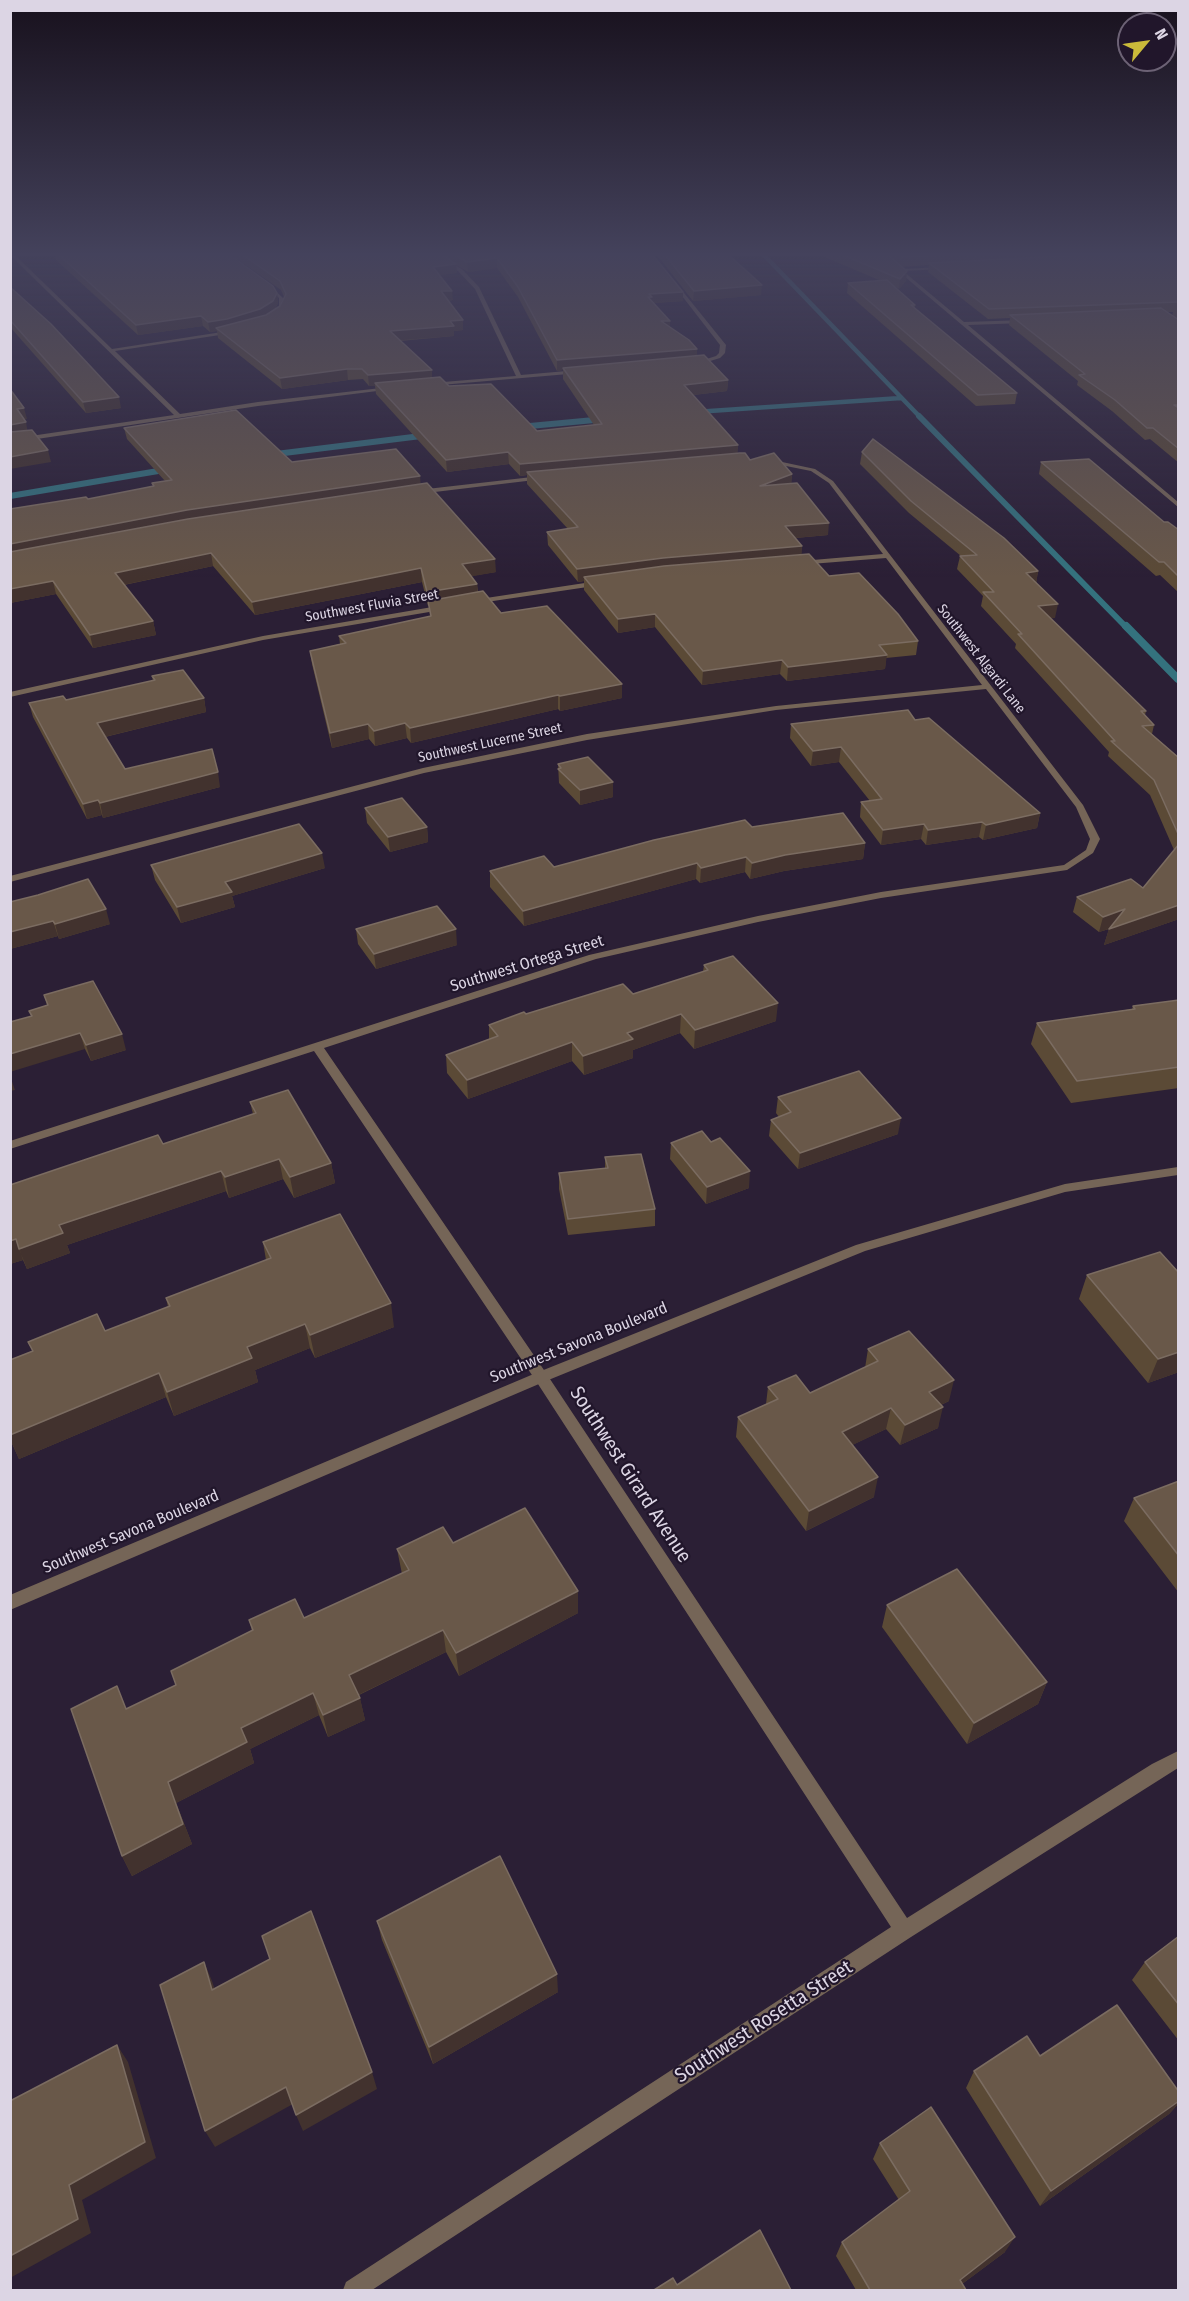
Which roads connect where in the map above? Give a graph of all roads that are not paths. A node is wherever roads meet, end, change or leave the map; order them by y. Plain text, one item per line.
1 (125, 362) edge
2 (512, 362) edge
3 (701, 362) edge
4 (1009, 362) edge
5 (688, 364) edge
6 (588, 371) edge
7 (519, 376) junction
8 (426, 385) edge
9 (403, 387) edge
10 (178, 415) junction
11 (10, 441) edge
12 (756, 460) edge
13 (549, 477) edge
14 (414, 493) edge
15 (1179, 505) edge
16 (885, 556) junction
17 (791, 564) edge
18 (612, 581) edge
19 (464, 604) edge
20 (452, 606) edge
21 (986, 687) junction
22 (10, 695) edge
23 (1067, 867) joint
24 (10, 879) edge
25 (317, 1046) junction
26 (10, 1146) edge
27 (1179, 1171) edge
28 (541, 1377) junction
29 (10, 1603) edge
30 (1179, 1759) edge
31 (904, 1930) junction
32 (354, 2290) edge

1 - 10 street
2 - 7 street
3 - 5 street
4 - 15 street
6 - 7 street
7 - 8 street
9 - 10 street
10 - 11 street
12 - 16 street, Southwest Algardi Lane
13 - 14 street
16 - 17 street
16 - 21 street, Southwest Algardi Lane
18 - 19 street, Southwest Fluvia Street
20 - 22 street, Southwest Fluvia Street
21 - 23 street, Southwest Algardi Lane
21 - 24 street, Southwest Lucerne Street
23 - 25 street, Southwest Ortega Street
25 - 26 street, Southwest Ortega Street
25 - 28 street, Southwest Girard Avenue
27 - 28 street, Southwest Savona Boulevard
28 - 29 street, Southwest Savona Boulevard
28 - 31 street, Southwest Girard Avenue
30 - 31 street, Southwest Rosetta Street
31 - 32 street, Southwest Rosetta Street

